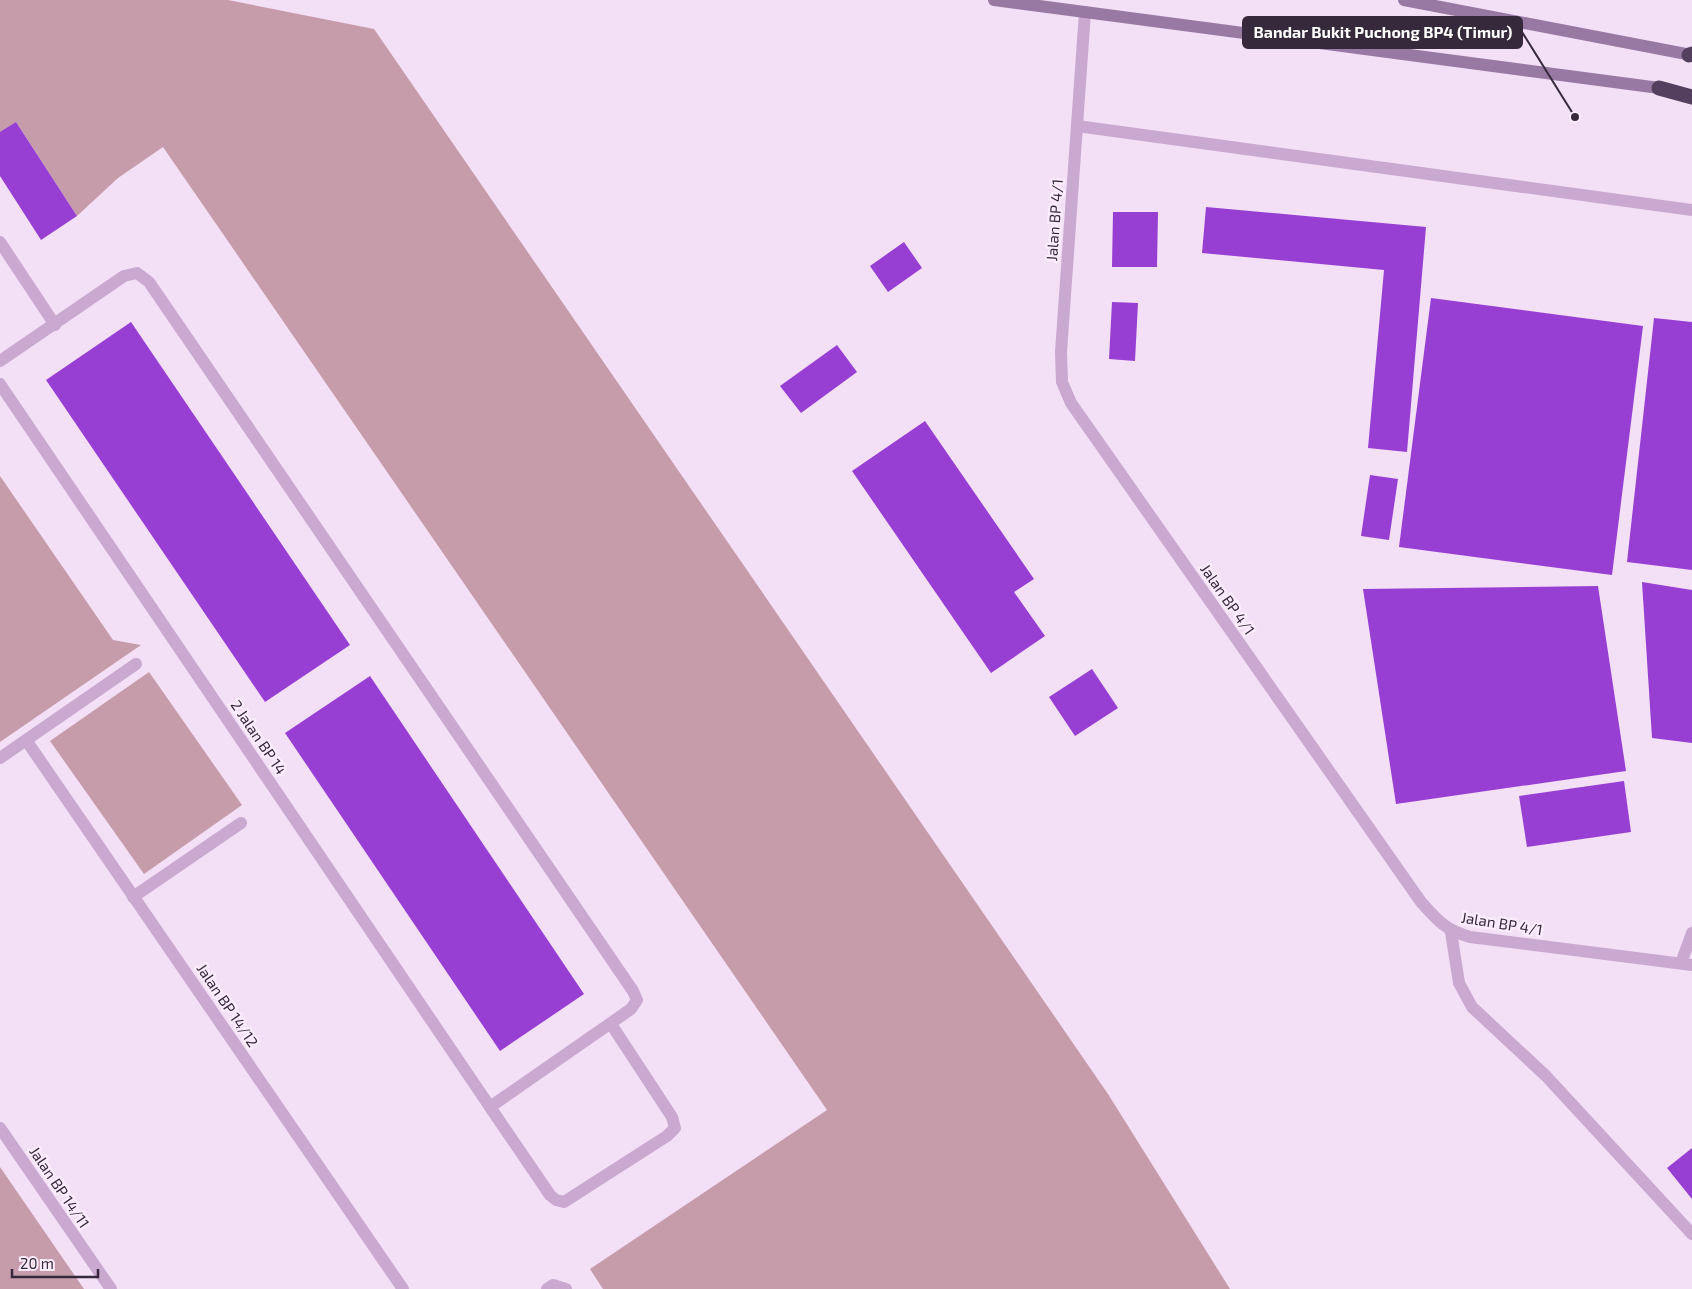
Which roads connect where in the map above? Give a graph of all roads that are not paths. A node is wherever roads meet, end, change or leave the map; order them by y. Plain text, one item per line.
1 (994, 0) edge
2 (1404, 0) edge
3 (1085, 12) junction
4 (1691, 55) edge
5 (1658, 88) junction
6 (1692, 90) edge
7 (1692, 97) edge
8 (1077, 126) junction
9 (1692, 210) edge
10 (0, 242) edge
11 (55, 325) junction
12 (0, 362) edge
13 (0, 384) edge
14 (136, 664) dead end
15 (26, 740) junction
16 (0, 758) edge
17 (241, 823) dead end
18 (134, 897) junction
19 (1451, 932) junction
20 (1692, 933) edge
21 (1687, 964) edge
22 (611, 1024) junction
23 (490, 1107) junction
24 (0, 1128) edge
25 (1692, 1234) edge
26 (111, 1289) edge
27 (403, 1289) edge
28 (547, 1289) edge
29 (566, 1289) edge

1 - 3 main road
2 - 4 main road
3 - 5 main road
3 - 8 street, Jalan BP 4/1
5 - 6 main road
5 - 7 highway
8 - 9 street
8 - 19 street, Jalan BP 4/1
10 - 11 street
11 - 12 street
11 - 22 street
13 - 23 street, 2 Jalan BP 14
14 - 15 street
15 - 16 street
15 - 18 street, Jalan BP 14/12
17 - 18 street
18 - 27 street, Jalan BP 14/12
19 - 21 street, Jalan BP 4/1
19 - 25 street
20 - 21 street
22 - 23 street
22 - 23 street, 2 Jalan BP 14
24 - 26 street, Jalan BP 14/11
28 - 29 street

